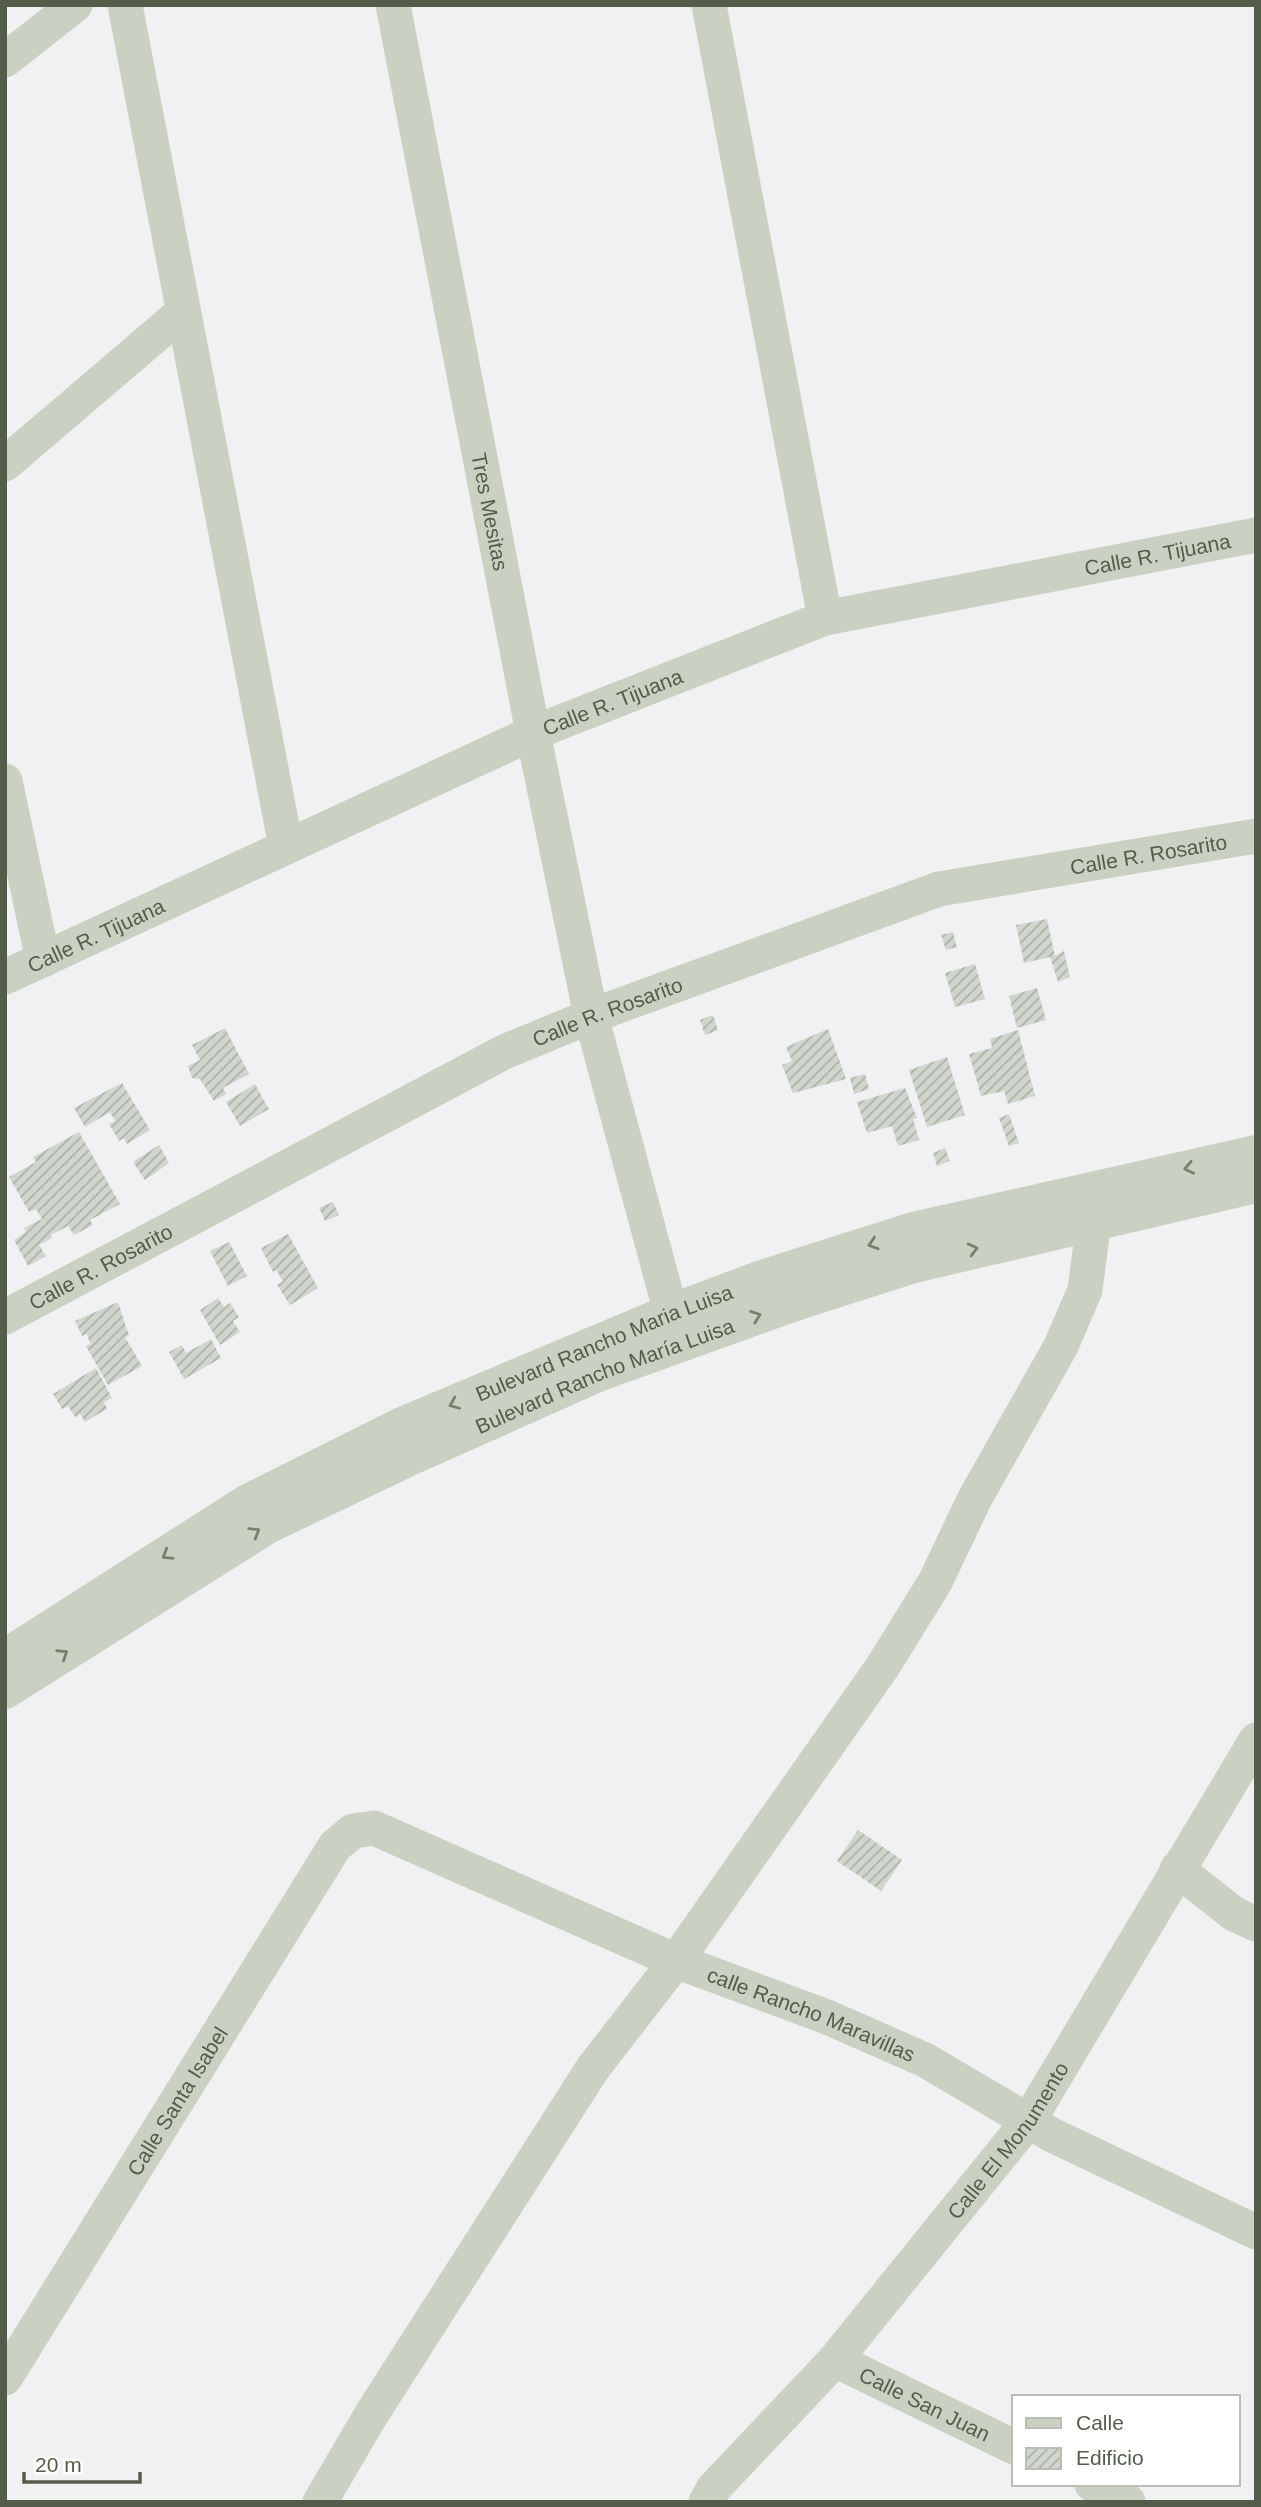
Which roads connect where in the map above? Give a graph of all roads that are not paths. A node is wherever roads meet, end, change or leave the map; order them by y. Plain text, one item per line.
1 (75, 5) edge
2 (125, 5) edge
3 (393, 5) edge
4 (709, 5) edge
5 (5, 60) edge
6 (183, 312) junction
7 (5, 464) edge
8 (1256, 535) edge
9 (825, 618) junction
10 (533, 733) junction
11 (5, 781) edge
12 (1256, 836) edge
13 (286, 847) junction
14 (43, 960) junction
15 (5, 977) edge
16 (591, 1016) junction
17 (1256, 1154) edge
18 (1256, 1184) edge
19 (1094, 1220) junction
20 (671, 1313) junction
21 (5, 1317) edge
22 (5, 1658) edge
23 (5, 1690) edge
24 (1256, 1740) edge
25 (353, 1831) joint
26 (1177, 1869) junction
27 (1256, 1924) edge
28 (676, 1961) junction
29 (1029, 2120) junction
30 (1256, 2232) edge
31 (835, 2360) junction
32 (5, 2378) edge
33 (1012, 2445) edge
34 (1096, 2486) edge
35 (320, 2502) edge
36 (706, 2502) edge
37 (1128, 2502) edge

1 - 5 street
2 - 6 street
3 - 10 street, Tres Mesitas
4 - 9 street
6 - 7 street
6 - 13 street
8 - 9 street, Calle R. Tijuana
9 - 10 street, Calle R. Tijuana
10 - 13 street, Calle R. Tijuana
10 - 16 street, Tres Mesitas
11 - 14 street
12 - 16 street, Calle R. Rosarito
13 - 14 street, Calle R. Tijuana
14 - 15 street, Calle R. Tijuana
16 - 20 street, Tres Mesitas
16 - 21 street, Calle R. Rosarito
17 -> 20 street, Bulevard Rancho Maria Luisa
18 - 19 street, Bulevard Rancho María Luisa
23 -> 19 street, Bulevard Rancho María Luisa
19 - 28 street
20 -> 22 street, Bulevard Rancho Maria Luisa
24 - 26 street, Calle El Monumento
25 - 28 street, calle Rancho Maravillas
25 - 32 street, Calle Santa Isabel
26 - 27 street
26 - 29 street, Calle El Monumento
28 - 29 street, calle Rancho Maravillas
28 - 35 street
29 - 30 street, calle Rancho Maravillas
29 - 31 street, Calle El Monumento
31 - 33 street, Calle San Juan
31 - 36 street, Calle El Monumento
34 - 37 street

